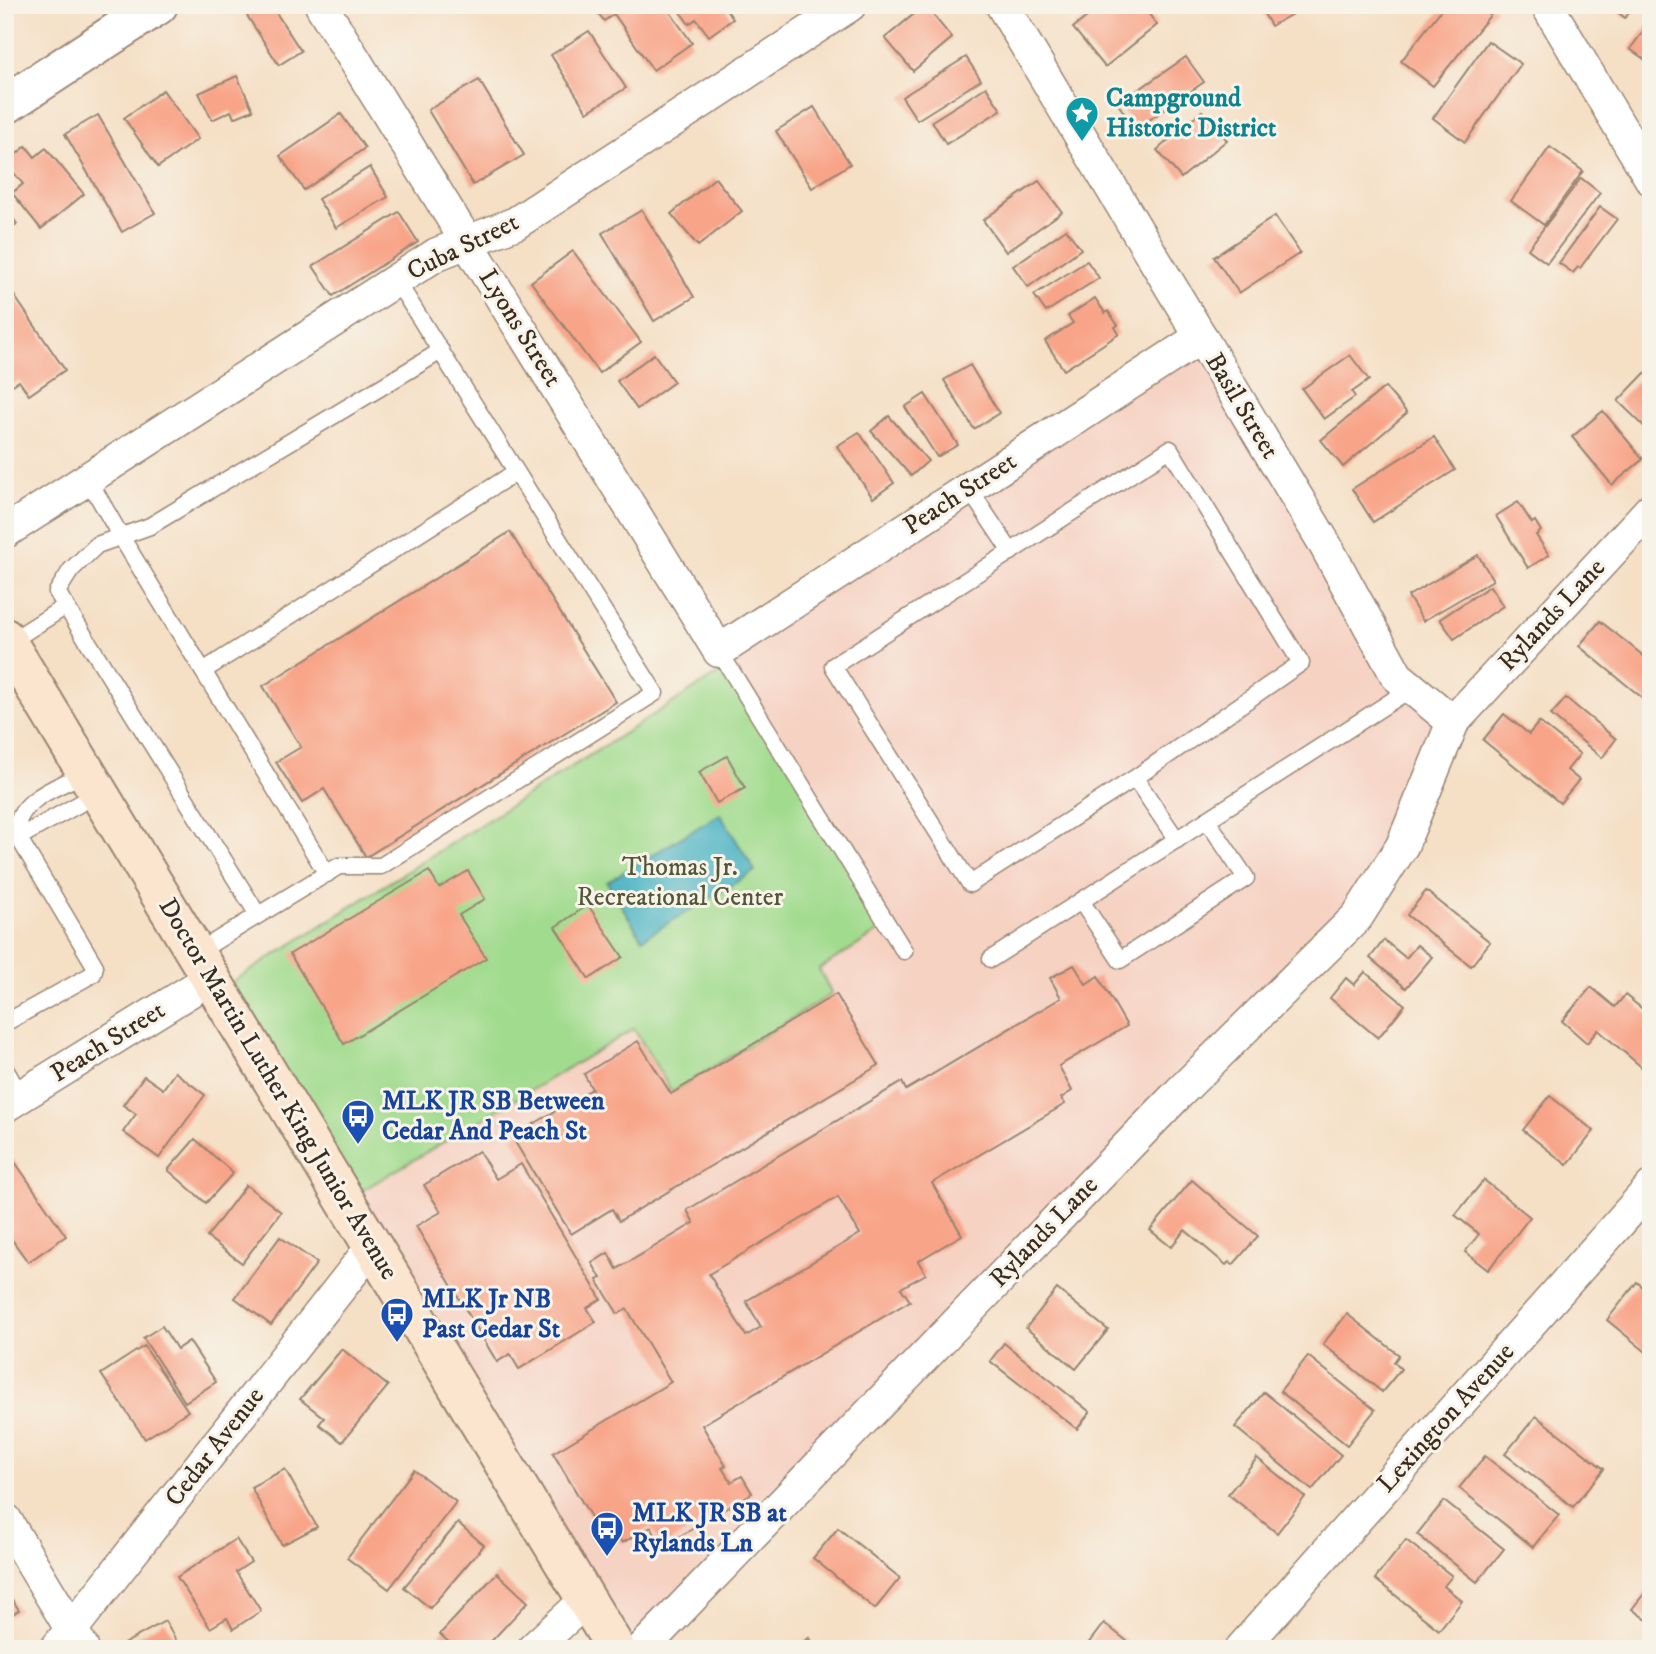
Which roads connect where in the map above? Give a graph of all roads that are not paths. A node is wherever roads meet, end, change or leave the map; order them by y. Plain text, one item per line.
1 (158, 5) edge
2 (321, 5) edge
3 (850, 5) edge
4 (1547, 5) edge
5 (1011, 9) edge
6 (5, 105) edge
7 (1651, 179) edge
8 (467, 242) junction
9 (396, 279) junction
10 (1201, 337) junction
11 (441, 351) junction
12 (516, 472) junction
13 (88, 479) junction
14 (969, 489) junction
15 (1651, 509) edge
16 (5, 532) edge
17 (120, 536) junction
18 (1011, 552) junction
19 (66, 606) junction
20 (7, 640) edge
21 (719, 652) junction
22 (203, 671) junction
23 (1412, 688) junction
24 (1453, 722) junction
25 (1135, 778) junction
26 (93, 783) junction
27 (1207, 820) junction
28 (17, 835) junction
29 (1177, 840) junction
30 (327, 874) junction
31 (1081, 901) junction
32 (258, 915) junction
33 (904, 951) dead end
34 (991, 959) dead end
35 (203, 966) junction
36 (5, 1023) edge
37 (5, 1069) edge
38 (13, 1101) edge
39 (1651, 1187) edge
40 (373, 1246) junction
41 (5, 1519) edge
42 (586, 1600) junction
43 (70, 1642) edge
44 (533, 1649) edge
45 (616, 1649) edge
46 (642, 1649) edge
47 (1241, 1649) edge

1 - 6 street
2 - 8 street, Lyons Street
3 - 8 street, Cuba Street
4 - 7 street
5 - 10 street, Basil Street
8 - 9 street, Cuba Street
8 - 21 street, Lyons Street
9 - 11 lane
9 - 13 street, Cuba Street
10 - 14 street, Peach Street
10 - 23 street, Basil Street
11 - 12 lane
11 - 17 lane
12 - 22 lane
12 - 30 lane
13 - 16 street, Cuba Street
13 - 17 lane
14 - 18 lane
14 - 21 street, Peach Street
15 - 24 street, Rylands Lane
17 - 19 lane
17 - 22 lane
18 - 25 lane
18 - 25 lane
19 - 20 lane
19 - 32 lane
20 - 26 main road, Doctor Martin Luther King Junior Avenue
21 - 33 lane
22 - 30 lane
23 - 24 street, Basil Street
23 - 27 lane
24 - 46 street, Rylands Lane
25 - 29 lane
26 - 28 lane
26 - 28 lane
26 - 35 main road, Doctor Martin Luther King Junior Avenue
27 - 29 lane
27 - 31 lane
28 - 36 lane
29 - 31 lane
30 - 32 lane
31 - 34 lane
32 - 35 lane
35 - 38 street, Peach Street
35 - 40 main road, Doctor Martin Luther King Junior Avenue
37 - 38 lane
39 - 47 street, Lexington Avenue
40 - 42 main road, Doctor Martin Luther King Junior Avenue
40 - 43 street, Cedar Avenue
41 - 43 street
42 - 44 street
42 - 45 main road, Doctor Martin Luther King Junior Avenue

